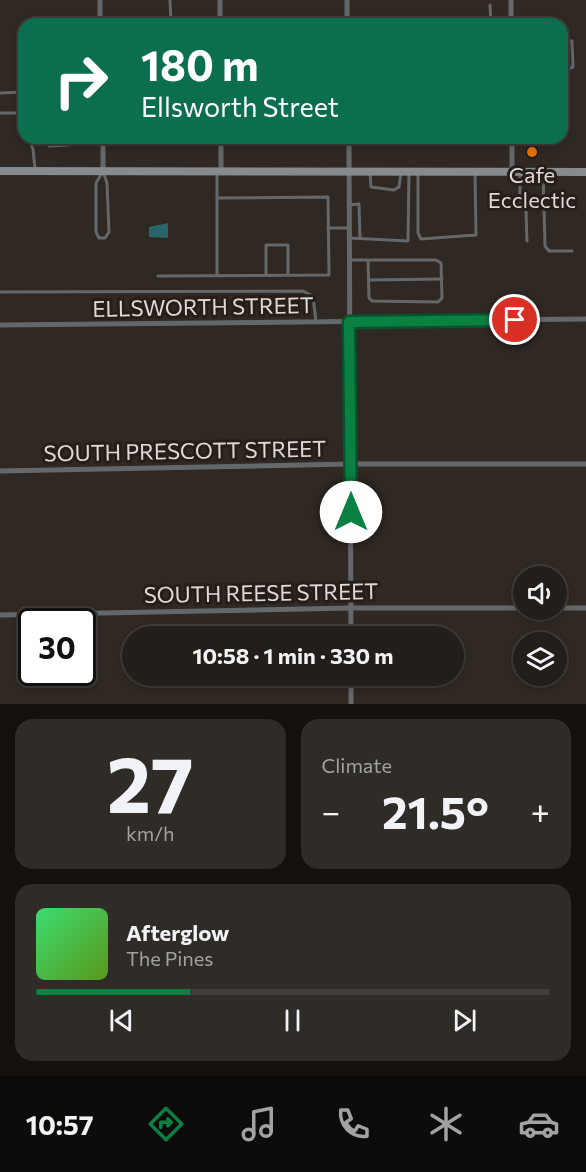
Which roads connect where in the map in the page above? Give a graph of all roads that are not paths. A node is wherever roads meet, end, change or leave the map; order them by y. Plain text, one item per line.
1 (100, 0) edge
2 (170, 0) edge
3 (220, 0) edge
4 (347, 0) edge
5 (511, 0) edge
6 (490, 6) dead end
7 (100, 18) edge
8 (171, 18) edge
9 (220, 18) edge
10 (347, 18) edge
11 (491, 18) edge
12 (511, 18) edge
13 (568, 41) edge
14 (568, 68) edge
15 (18, 92) edge
16 (0, 93) edge
17 (0, 113) edge
18 (18, 113) edge
19 (31, 144) edge
20 (50, 144) edge
21 (69, 144) edge
22 (103, 144) edge
23 (220, 144) edge
24 (349, 144) edge
25 (513, 144) edge
26 (349, 170) junction
27 (370, 170) junction
28 (0, 171) edge
29 (35, 171) junction
30 (103, 171) junction
31 (219, 171) junction
32 (409, 171) junction
33 (474, 171) junction
34 (516, 171) junction
35 (543, 171) junction
36 (586, 172) edge
37 (217, 198) junction
38 (349, 205) junction
39 (328, 228) junction
40 (349, 228) junction
41 (349, 238) junction
42 (360, 238) junction
43 (527, 241) dead end
44 (572, 251) dead end
45 (349, 260) junction
46 (368, 260) junction
47 (217, 275) junction
48 (266, 275) junction
49 (288, 275) junction
50 (158, 276) dead end
51 (442, 279) junction
52 (369, 280) junction
53 (0, 292) edge
54 (586, 319) edge
55 (316, 322) junction
56 (349, 322) junction
57 (0, 325) edge
58 (350, 464) junction
59 (586, 464) edge
60 (0, 471) edge
61 (351, 608) junction
62 (513, 608) edge
63 (567, 608) edge
64 (586, 608) edge
65 (0, 615) edge
66 (351, 626) edge
67 (351, 686) edge
68 (351, 704) edge

1 - 7 street
2 - 8 lane
3 - 9 street
4 - 10 street
5 - 12 street
6 - 11 lane
13 - 14 lane
15 - 16 lane
17 - 18 lane
19 - 29 lane
20 - 21 lane
22 - 30 street
23 - 31 street
24 - 26 street
25 - 34 street
26 - 27 main road
26 - 31 main road
26 - 38 street
27 - 32 main road
27 - 32 lane
28 - 29 main road
29 - 30 main road
30 - 30 lane
30 - 31 main road
31 - 37 lane
32 - 33 main road
32 - 33 lane
32 - 42 lane
33 - 34 main road
34 - 35 main road
34 - 43 lane
35 - 36 main road
35 - 44 lane
37 - 39 lane
37 - 47 lane
38 - 40 street
38 - 42 lane
39 - 40 lane
39 - 49 lane
40 - 41 street
41 - 42 lane
41 - 45 street
45 - 46 lane
45 - 56 street
46 - 51 lane
46 - 52 lane
47 - 48 lane
47 - 50 lane
48 - 49 lane
48 - 49 lane
51 - 52 lane
51 - 52 lane
53 - 55 lane
54 - 56 street, ELLSWORTH STREET
55 - 56 street, ELLSWORTH STREET
55 - 57 street, ELLSWORTH STREET
56 - 58 street
58 - 59 street, SOUTH PRESCOTT STREET
58 - 60 street, SOUTH PRESCOTT STREET
58 - 61 street
61 - 62 street, SOUTH REESE STREET
61 - 65 street, SOUTH REESE STREET
61 - 66 street
63 - 64 street
67 - 68 street

